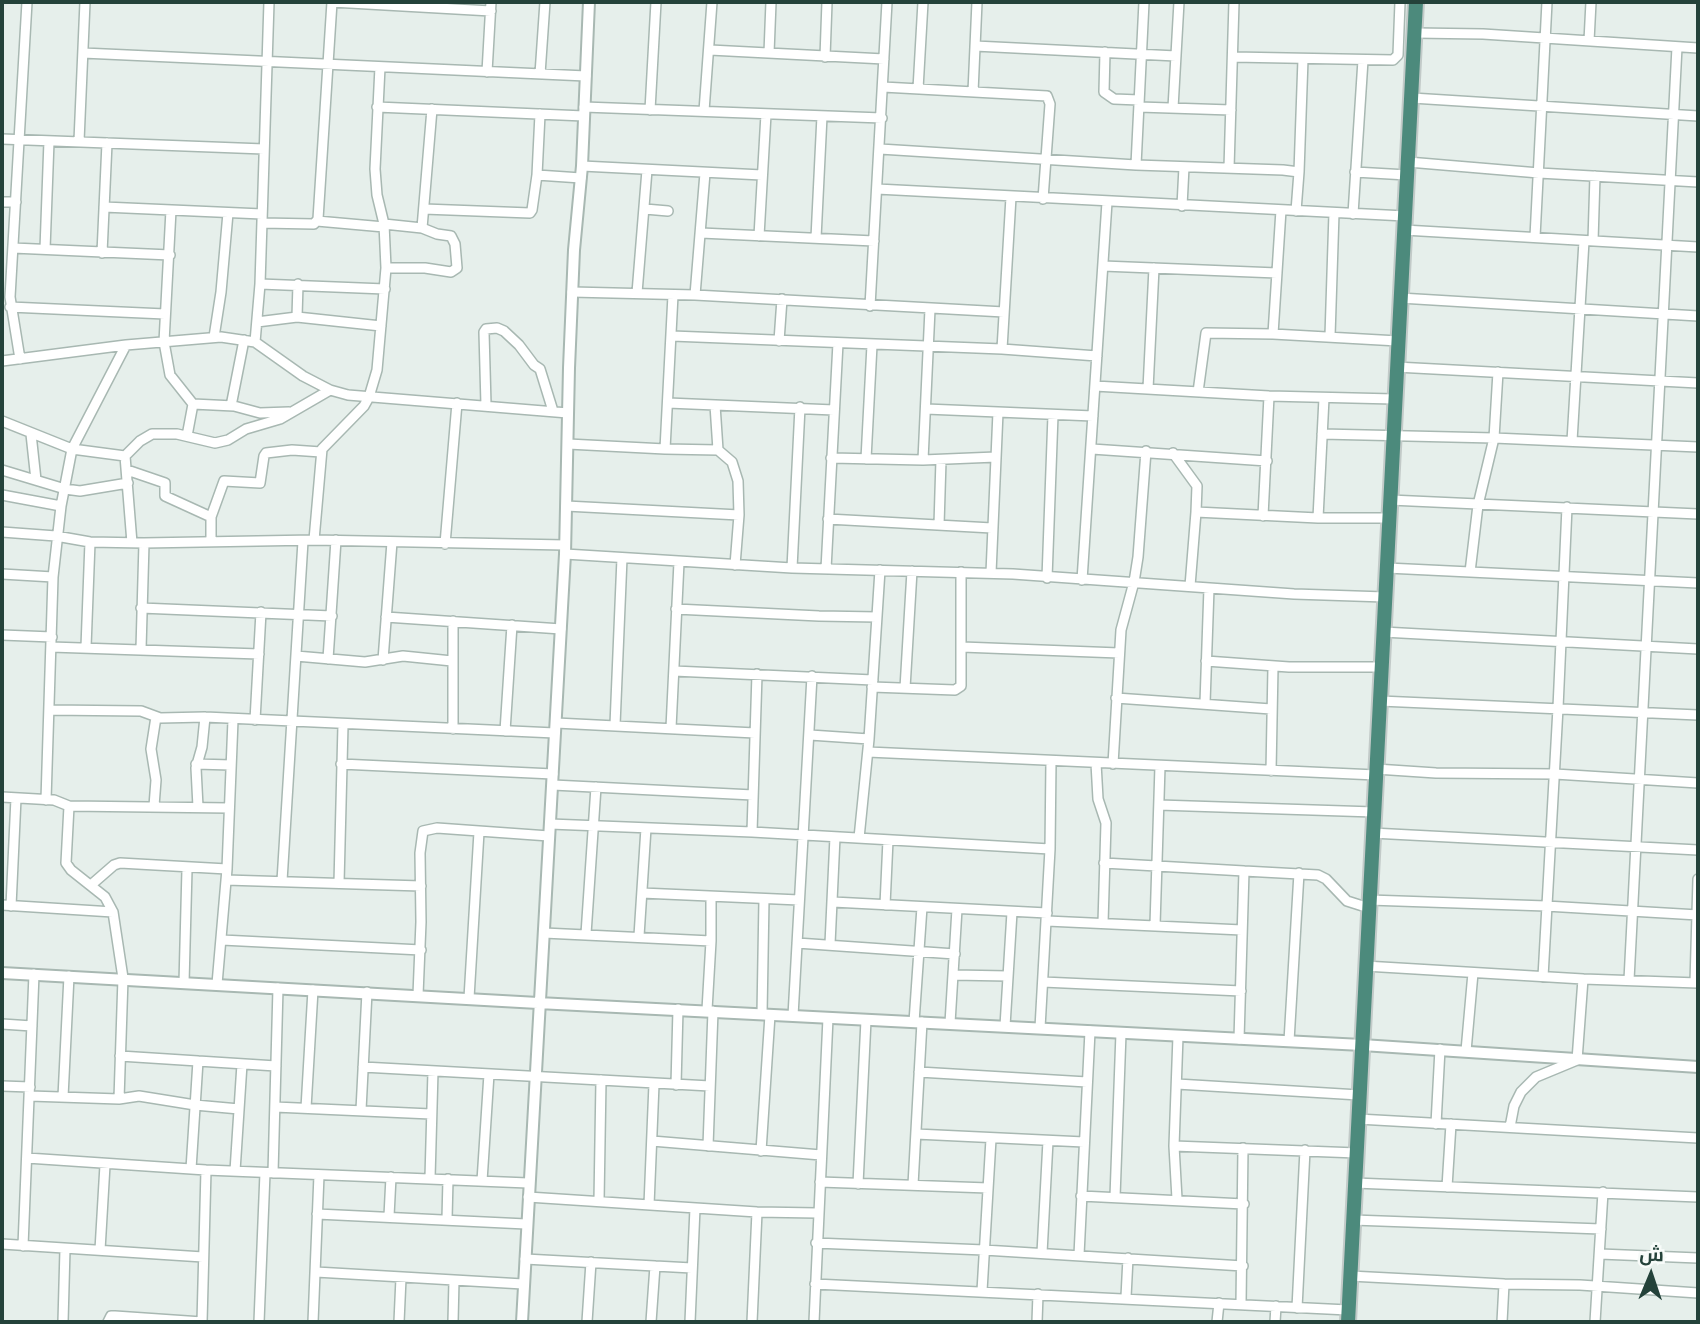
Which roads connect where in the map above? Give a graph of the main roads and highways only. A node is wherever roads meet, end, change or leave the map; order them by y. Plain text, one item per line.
1 (1416, 2) edge
2 (1348, 1316) edge

1 - 2 highway

